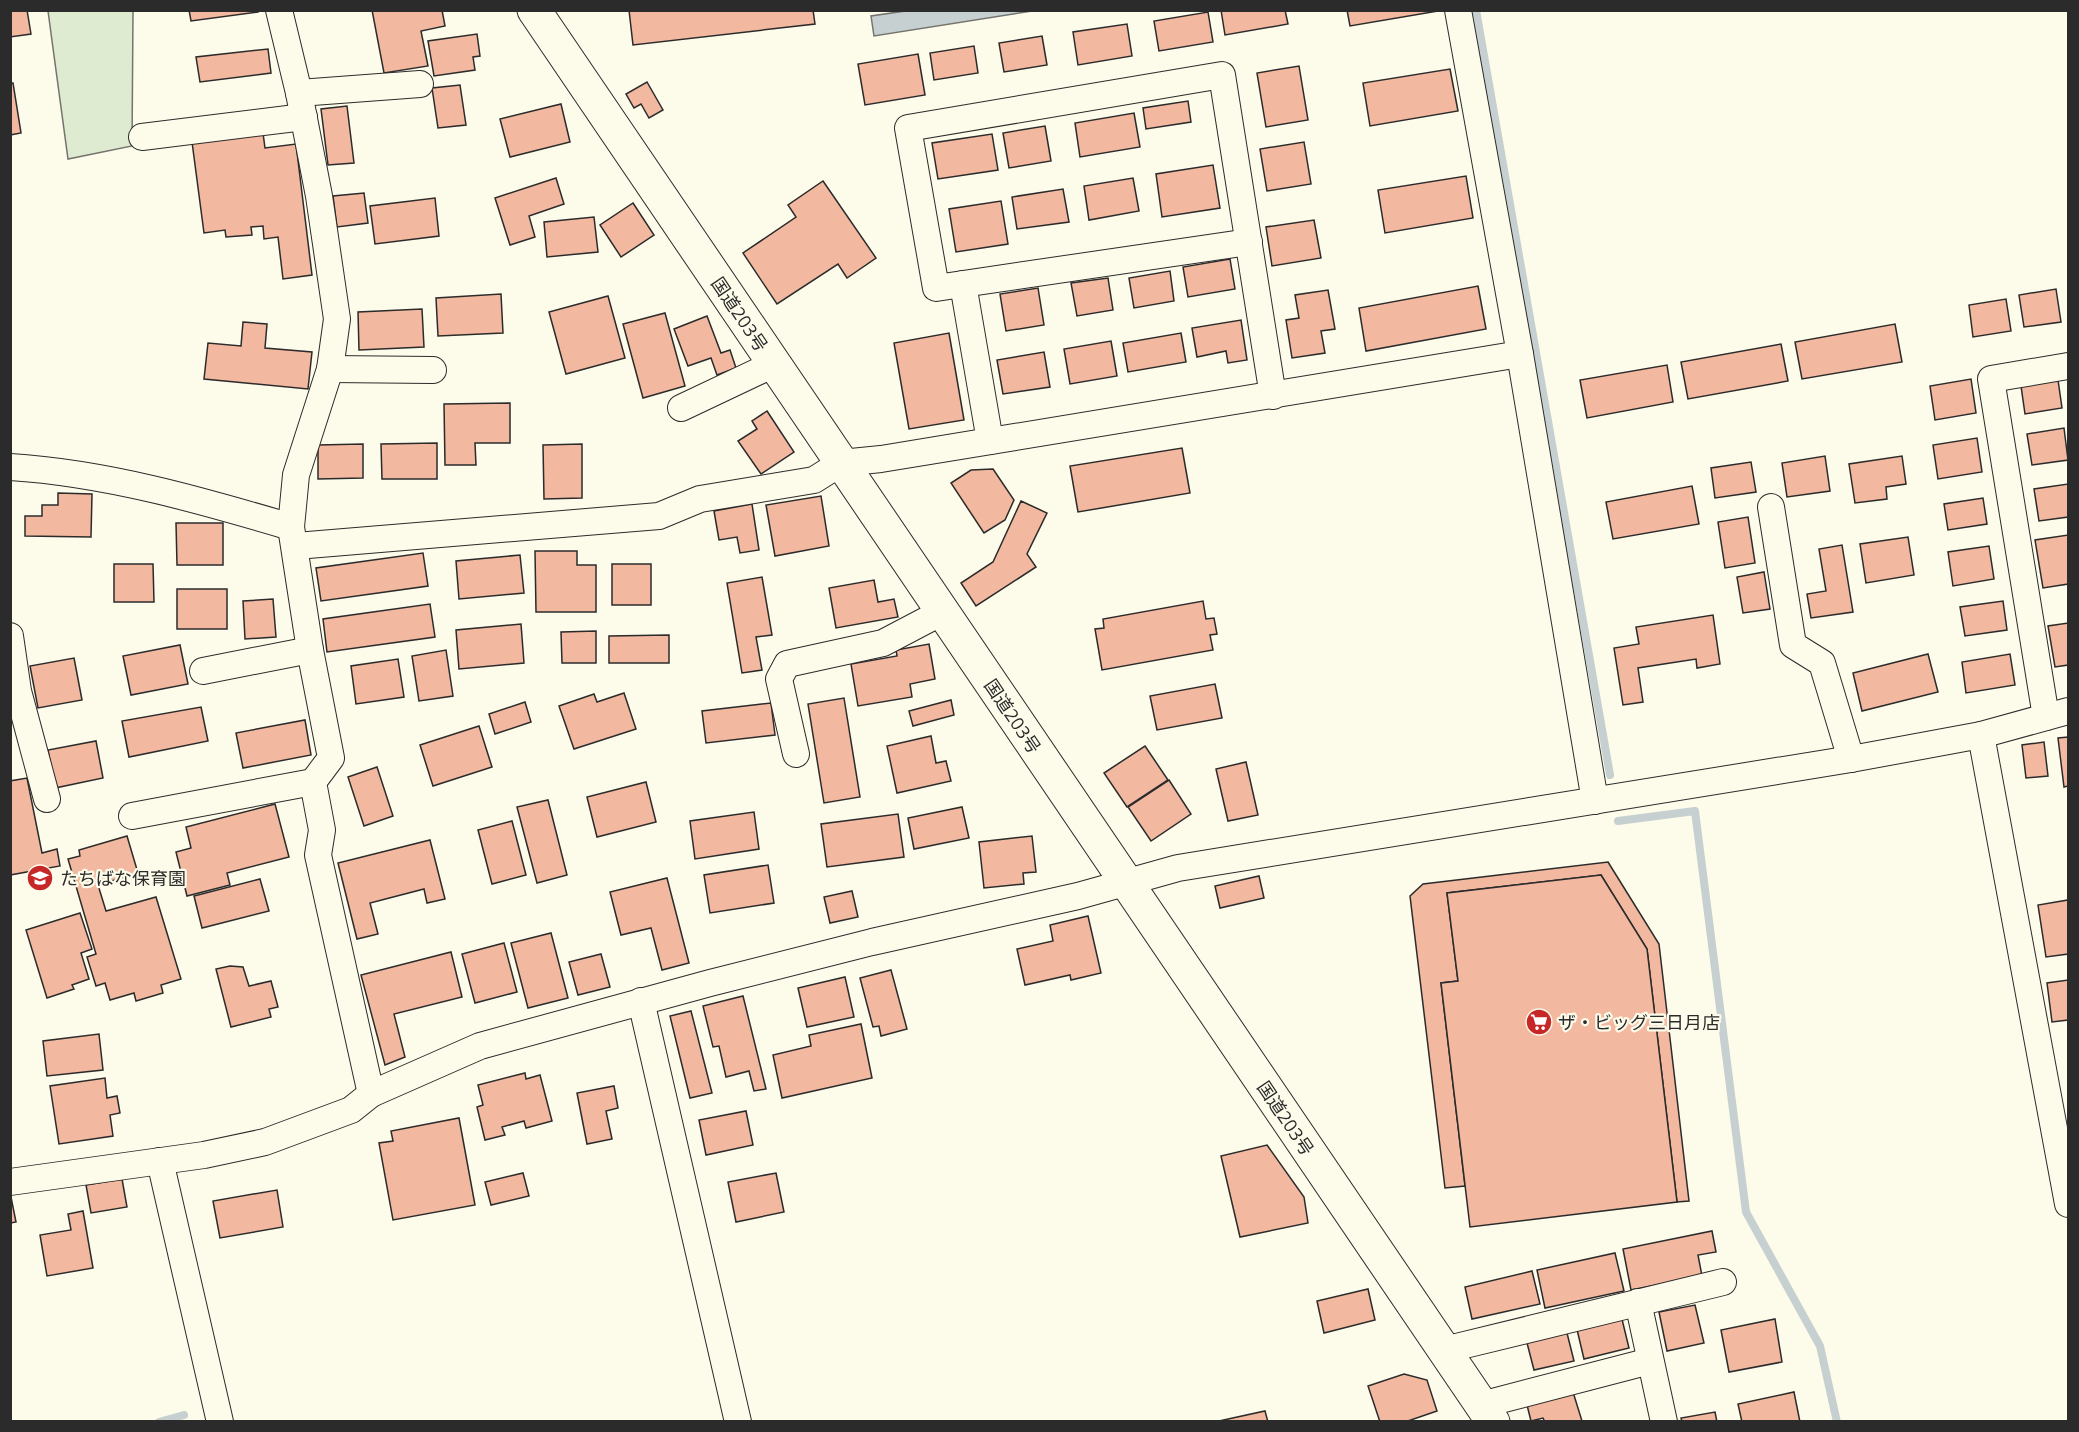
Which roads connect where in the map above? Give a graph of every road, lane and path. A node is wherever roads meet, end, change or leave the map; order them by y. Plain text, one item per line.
1 (279, 10) edge
2 (534, 10) edge
3 (1458, 10) edge
4 (420, 84) dead end
5 (302, 105) junction
6 (142, 137) dead end
7 (1249, 242) junction
8 (963, 284) junction
9 (1520, 354) junction
10 (774, 364) junction
11 (2068, 366) edge
12 (330, 369) junction
13 (433, 370) dead end
14 (1274, 396) junction
15 (681, 408) dead end
16 (990, 441) junction
17 (841, 463) junction
18 (10, 467) edge
19 (1771, 507) dead end
20 (293, 536) junction
21 (942, 612) junction
22 (10, 636) edge
23 (310, 650) junction
24 (203, 671) dead end
25 (2057, 714) edge
26 (1981, 735) junction
27 (796, 754) dead end
28 (1851, 759) junction
29 (313, 782) junction
30 (47, 799) dead end
31 (1595, 801) junction
32 (132, 816) dead end
33 (1126, 883) junction
34 (641, 1001) junction
35 (371, 1094) junction
36 (160, 1161) junction
37 (10, 1182) edge
38 (2068, 1204) edge
39 (1723, 1282) dead end
40 (1638, 1302) junction
41 (1444, 1350) junction
42 (1650, 1361) junction
43 (1487, 1413) edge
44 (220, 1422) edge
45 (738, 1422) edge
46 (1664, 1422) edge

1 - 5 street
2 - 10 highway, 国道203号
3 - 9 street
4 - 5 street
5 - 6 street
5 - 12 street
7 - 8 street
7 - 8 street
7 - 14 street
8 - 16 street
9 - 14 street
9 - 31 street
10 - 15 street
10 - 17 highway, 国道203号
11 - 25 street
12 - 13 street
12 - 20 street
14 - 16 street
16 - 17 street
17 - 20 street
17 - 21 highway, 国道203号
18 - 20 street
19 - 28 street
20 - 23 street
21 - 27 street
21 - 33 highway, 国道203号
22 - 30 street
23 - 24 street
23 - 29 street
25 - 26 street
26 - 28 street
26 - 38 street
28 - 31 street
29 - 32 street
29 - 35 street
31 - 33 street
33 - 34 street
33 - 41 highway, 国道203号
34 - 35 street
34 - 45 street
35 - 36 street
36 - 37 street
36 - 44 street
39 - 40 street
40 - 41 street
40 - 42 street
41 - 43 highway, 国道203号
42 - 43 street
42 - 46 street

